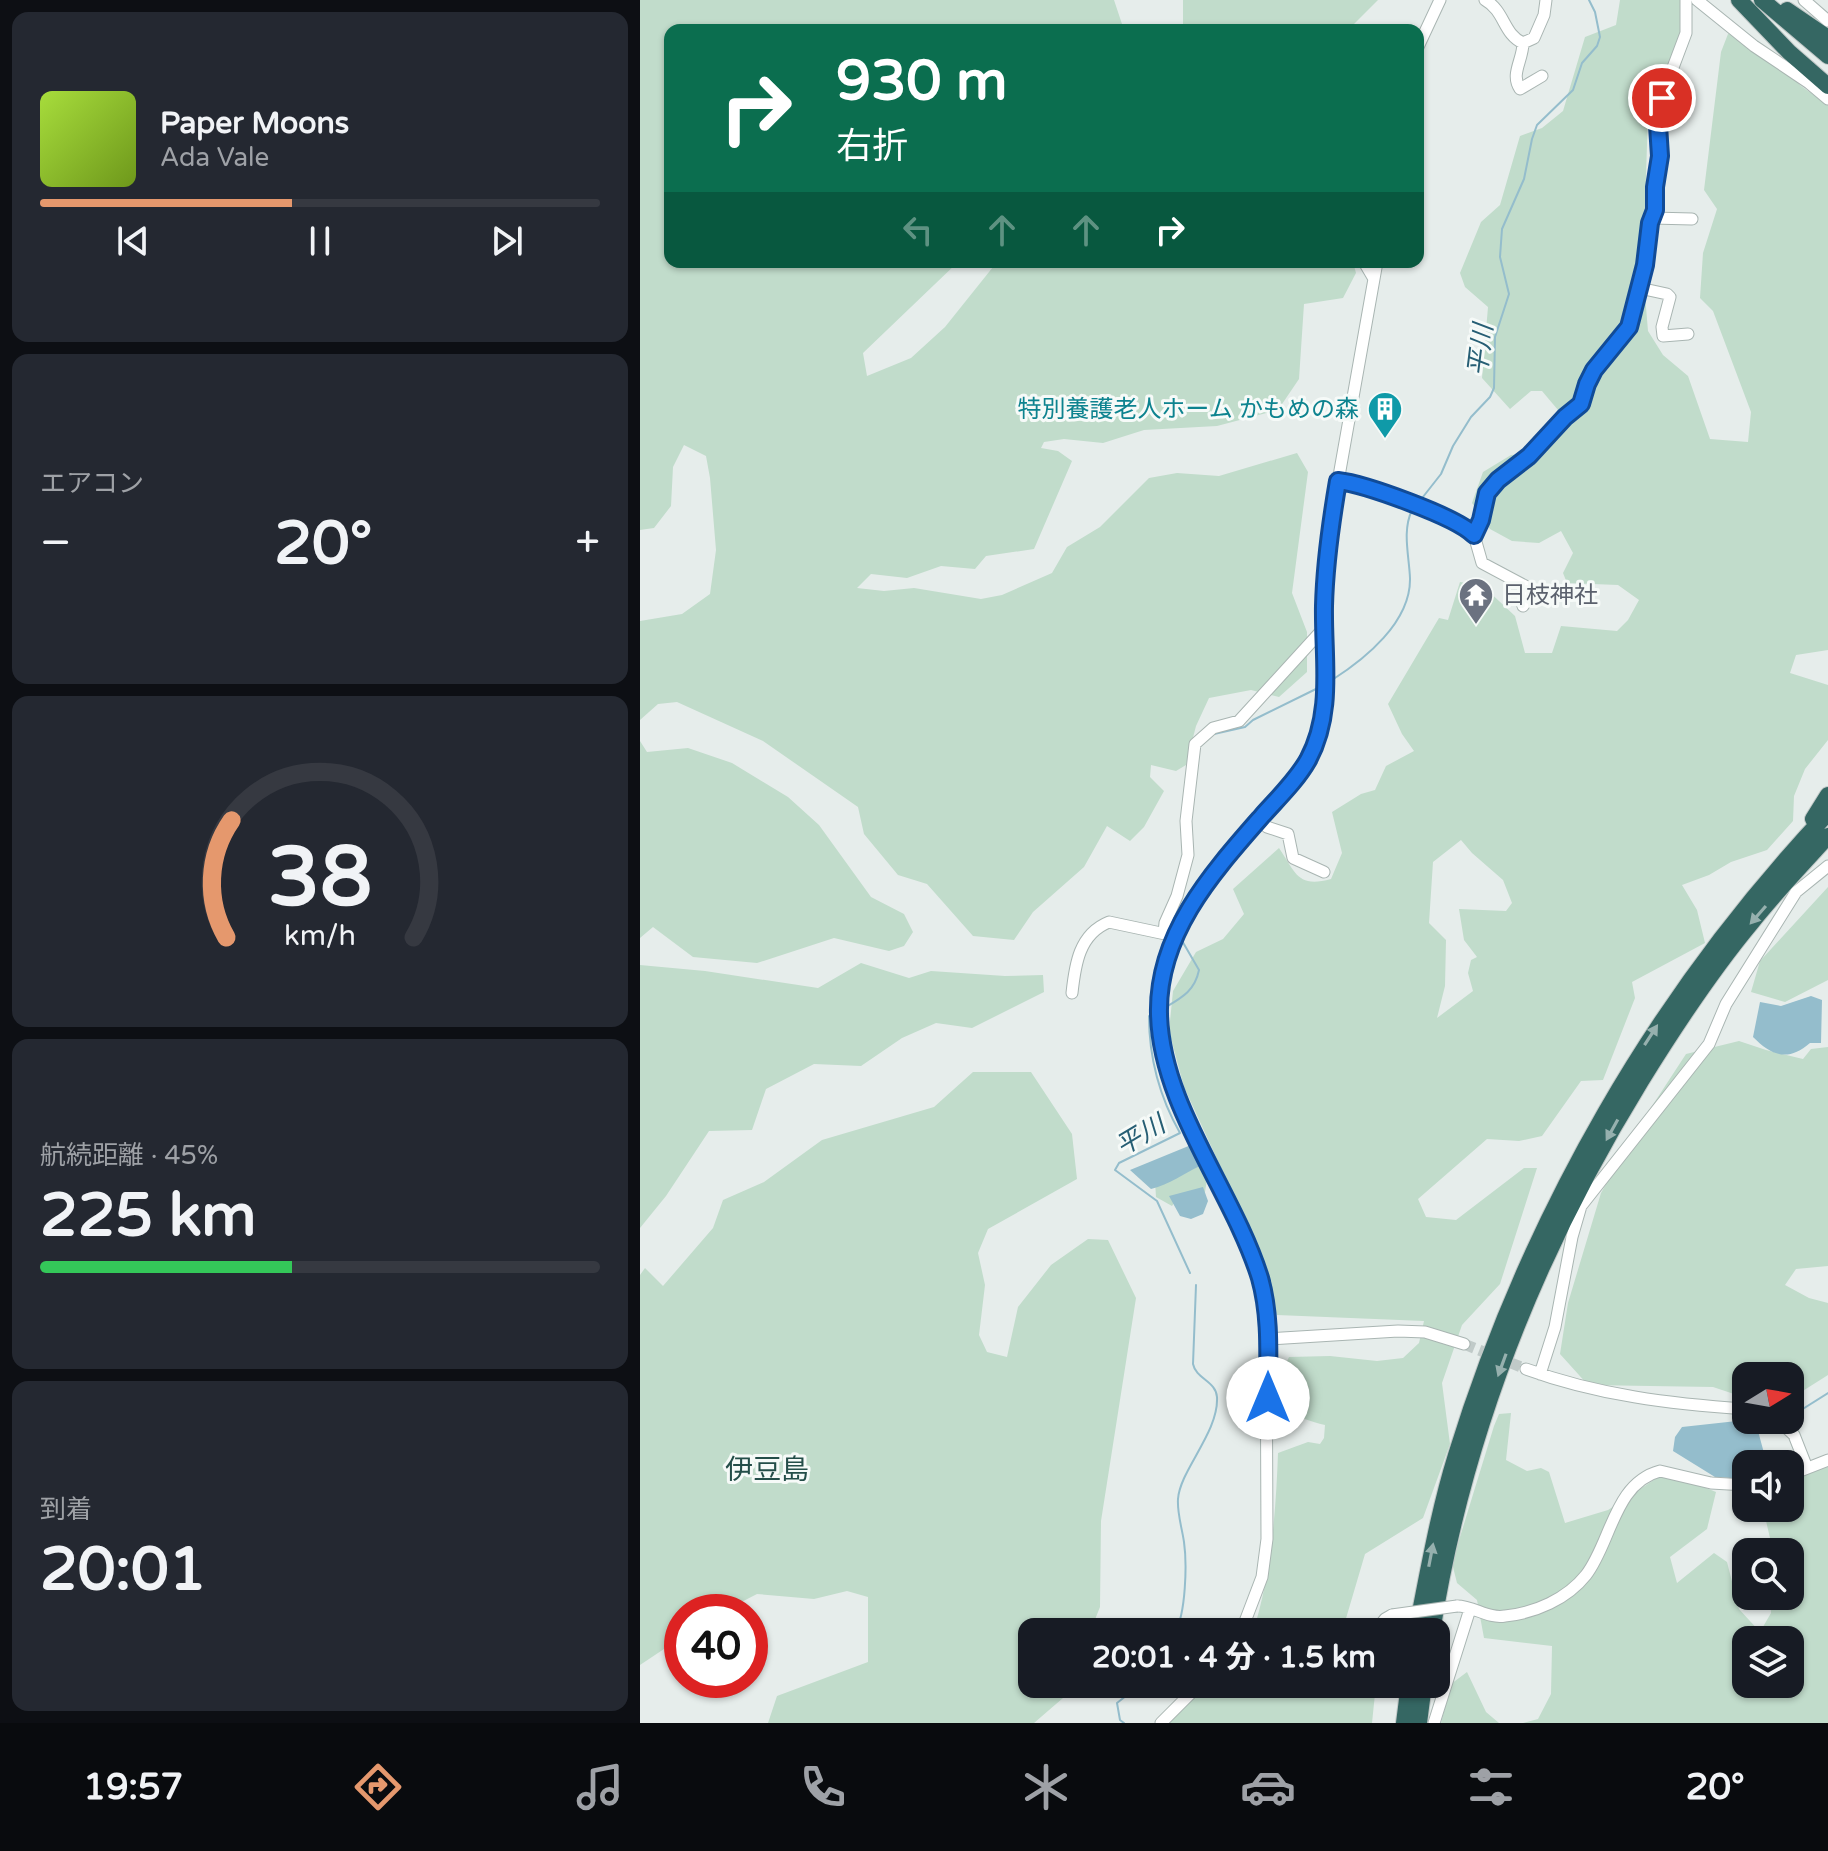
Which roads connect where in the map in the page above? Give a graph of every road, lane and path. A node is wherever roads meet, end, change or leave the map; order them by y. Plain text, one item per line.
1 (1440, 0) edge
2 (1485, 0) edge
3 (1546, 0) edge
4 (1686, 0) edge
5 (1697, 0) edge
6 (1741, 0) edge
7 (1762, 0) edge
8 (1772, 0) edge
9 (1804, 0) edge
10 (1828, 21) edge
11 (1424, 34) edge
12 (1828, 38) edge
13 (1523, 43) junction
14 (1828, 56) edge
15 (1828, 72) edge
16 (1542, 76) dead end
17 (1828, 86) edge
18 (1828, 99) edge
19 (1652, 218) junction
20 (1692, 219) dead end
21 (1368, 268) edge
22 (1376, 268) edge
23 (1374, 279) junction
24 (1639, 285) junction
25 (1688, 334) dead end
26 (1338, 481) junction
27 (1474, 535) junction
28 (1523, 606) dead end
29 (1324, 628) junction
30 (1828, 795) edge
31 (1828, 813) edge
32 (1259, 819) junction
33 (1827, 837) edge
34 (1828, 866) edge
35 (1324, 872) dead end
36 (1738, 915) junction
37 (1173, 934) junction
38 (1072, 993) dead end
39 (1268, 1339) junction
40 (1464, 1344) tunnel mouth
41 (1526, 1369) tunnel mouth
42 (1540, 1374) junction
43 (1732, 1407) edge
44 (1793, 1434) edge
45 (1828, 1460) edge
46 (1807, 1468) junction
47 (1804, 1469) edge
48 (1732, 1484) edge
49 (1470, 1609) junction
50 (1247, 1618) edge
51 (1387, 1618) edge
52 (1419, 1618) edge
53 (1435, 1618) edge
54 (1186, 1698) edge
55 (1407, 1698) edge
56 (1422, 1698) edge
57 (1161, 1723) edge
58 (1404, 1723) edge
59 (1419, 1723) edge
60 (1434, 1723) edge

1 - 11 street
2 - 13 street
3 - 13 street
4 - 19 street
5 - 18 street
6 - 15 highway
6 - 17 highway
7 - 14 highway
8 - 12 highway
9 - 10 street
13 - 16 street
19 - 20 street
19 - 24 street
21 - 23 street
22 - 23 street
23 - 26 street
24 - 25 street
24 - 27 street
26 - 27 street
26 - 29 street
27 - 28 street
29 - 32 street
29 - 37 street
30 - 36 highway
31 - 36 highway
32 - 35 street
32 - 37 street
33 -> 53 highway
34 - 42 street
52 -> 36 highway
37 - 38 street
37 - 39 street
39 - 40 street
39 - 50 street
41 - 42 street
42 - 43 street
44 - 46 street
45 - 46 street
46 - 47 street
48 - 49 street
49 - 51 street, bridge
49 - 60 street
54 - 57 street
55 - 58 highway
56 - 59 highway

